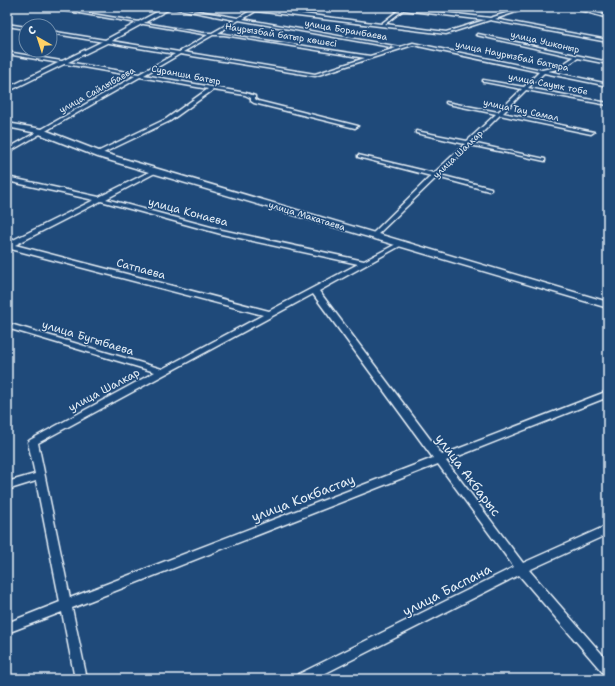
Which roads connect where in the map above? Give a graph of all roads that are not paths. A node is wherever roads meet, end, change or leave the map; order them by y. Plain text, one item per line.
1 (46, 7) edge
2 (170, 7) edge
3 (235, 7) edge
4 (287, 7) edge
5 (387, 7) edge
6 (528, 7) edge
7 (571, 7) edge
8 (254, 8) edge
9 (404, 8) edge
10 (279, 12) junction
11 (273, 16) dead end
12 (608, 17) edge
13 (239, 19) junction
14 (489, 19) junction
15 (268, 20) dead end
16 (141, 23) junction
17 (262, 23) junction
18 (7, 25) edge
19 (382, 25) junction
20 (18, 27) edge
21 (58, 33) edge
22 (212, 34) junction
23 (478, 35) dead end
24 (107, 41) junction
25 (608, 41) edge
26 (401, 48) junction
27 (7, 52) edge
28 (178, 53) junction
29 (371, 57) junction
30 (577, 57) junction
31 (64, 62) junction
32 (608, 63) edge
33 (543, 71) junction
34 (141, 75) junction
35 (485, 80) dead end
36 (7, 84) edge
37 (608, 85) edge
38 (16, 86) junction
39 (212, 88) junction
40 (526, 89) junction
41 (7, 90) edge
42 (448, 103) dead end
43 (608, 104) edge
44 (500, 114) junction
45 (7, 125) edge
46 (356, 126) dead end
47 (39, 131) junction
48 (418, 132) dead end
49 (591, 132) dead end
50 (469, 143) junction
51 (7, 150) edge
52 (97, 154) junction
53 (360, 156) dead end
54 (543, 160) dead end
55 (155, 171) junction
56 (434, 176) junction
57 (7, 179) edge
58 (488, 189) dead end
59 (100, 199) junction
60 (373, 236) junction
61 (400, 244) junction
62 (8, 246) edge
63 (364, 263) junction
64 (314, 290) junction
65 (608, 305) edge
66 (270, 314) junction
67 (7, 325) edge
68 (163, 372) junction
69 (608, 394) edge
70 (440, 460) junction
71 (40, 476) junction
72 (7, 486) edge
73 (608, 529) edge
74 (521, 569) junction
75 (66, 606) junction
76 (7, 628) edge
77 (608, 670) edge
78 (81, 679) edge
79 (301, 679) edge

1 - 16 street, Наурызбай батыр көшесі
2 - 13 street, улица Боранбаева
2 - 16 street
3 - 8 street
4 - 10 street
5 - 9 street
6 - 14 street
7 - 12 street
8 - 10 street
8 - 13 street, улица Сайлыбаева
9 - 14 street
9 - 19 street
10 - 11 street
10 - 19 street
13 - 17 street, улица Боранбаева
13 - 22 street, улица Сайлыбаева
14 - 19 street
14 - 25 street
15 - 17 street
16 - 22 street, Наурызбай батыр көшесі
16 - 24 street
17 - 26 street, улица Боранбаева
18 - 20 street
21 - 24 street
22 - 28 street, улица Сайлыбаева
22 - 29 street, Наурызбай батыр көшесі
23 - 30 street, улица Ушконыр
24 - 28 street
24 - 31 street
26 - 29 street
26 - 33 street, улица Наурызбай батыра
27 - 31 street, Суранши батыр
28 - 29 street
28 - 34 street, улица Сайлыбаева
30 - 32 street, улица Ушконыр
30 - 33 street
31 - 34 street, Суранши батыр
31 - 38 street
33 - 37 street, улица Наурызбай батыра
33 - 40 street, улица Шалкар
34 - 39 street, Суранши батыр
34 - 47 street, улица Сайлыбаева
35 - 40 street, улица Сауык тобе
36 - 38 street
38 - 41 street
39 - 46 street, Суранши батыр
39 - 52 street
40 - 43 street, улица Сауык тобе
40 - 44 street, улица Шалкар
42 - 44 street, улица Тау Самал
44 - 49 street, улица Тау Самал
44 - 50 street, улица Шалкар
45 - 47 street, улица Макатаева
47 - 51 street, улица Сайлыбаева
47 - 52 street, улица Макатаева
48 - 50 street
50 - 54 street
50 - 56 street, улица Шалкар
52 - 55 street, улица Макатаева
53 - 56 street
55 - 59 street
55 - 60 street, улица Макатаева
56 - 58 street
56 - 60 street, улица Шалкар
57 - 59 street, улица Конаева
59 - 62 street
59 - 63 street, улица Конаева
60 - 61 street, улица Макатаева
61 - 63 street, улица Шалкар
61 - 65 street, улица Макатаева
62 - 66 street, Сатпаева
63 - 64 street, улица Шалкар
64 - 66 street, улица Шалкар
64 - 70 street, улица Акбарыс
66 - 68 street, улица Шалкар
67 - 68 street, улица Бугыбаева
68 - 71 street, улица Шалкар
69 - 70 street, улица Кокбастау
70 - 74 street, улица Акбарыс
70 - 75 street, улица Кокбастау
71 - 72 street
71 - 75 street, улица Шалкар
73 - 74 street, улица Баспана
74 - 77 street, улица Акбарыс
74 - 79 street, улица Баспана
75 - 76 street, улица Кокбастау
75 - 78 street, улица Шалкар

